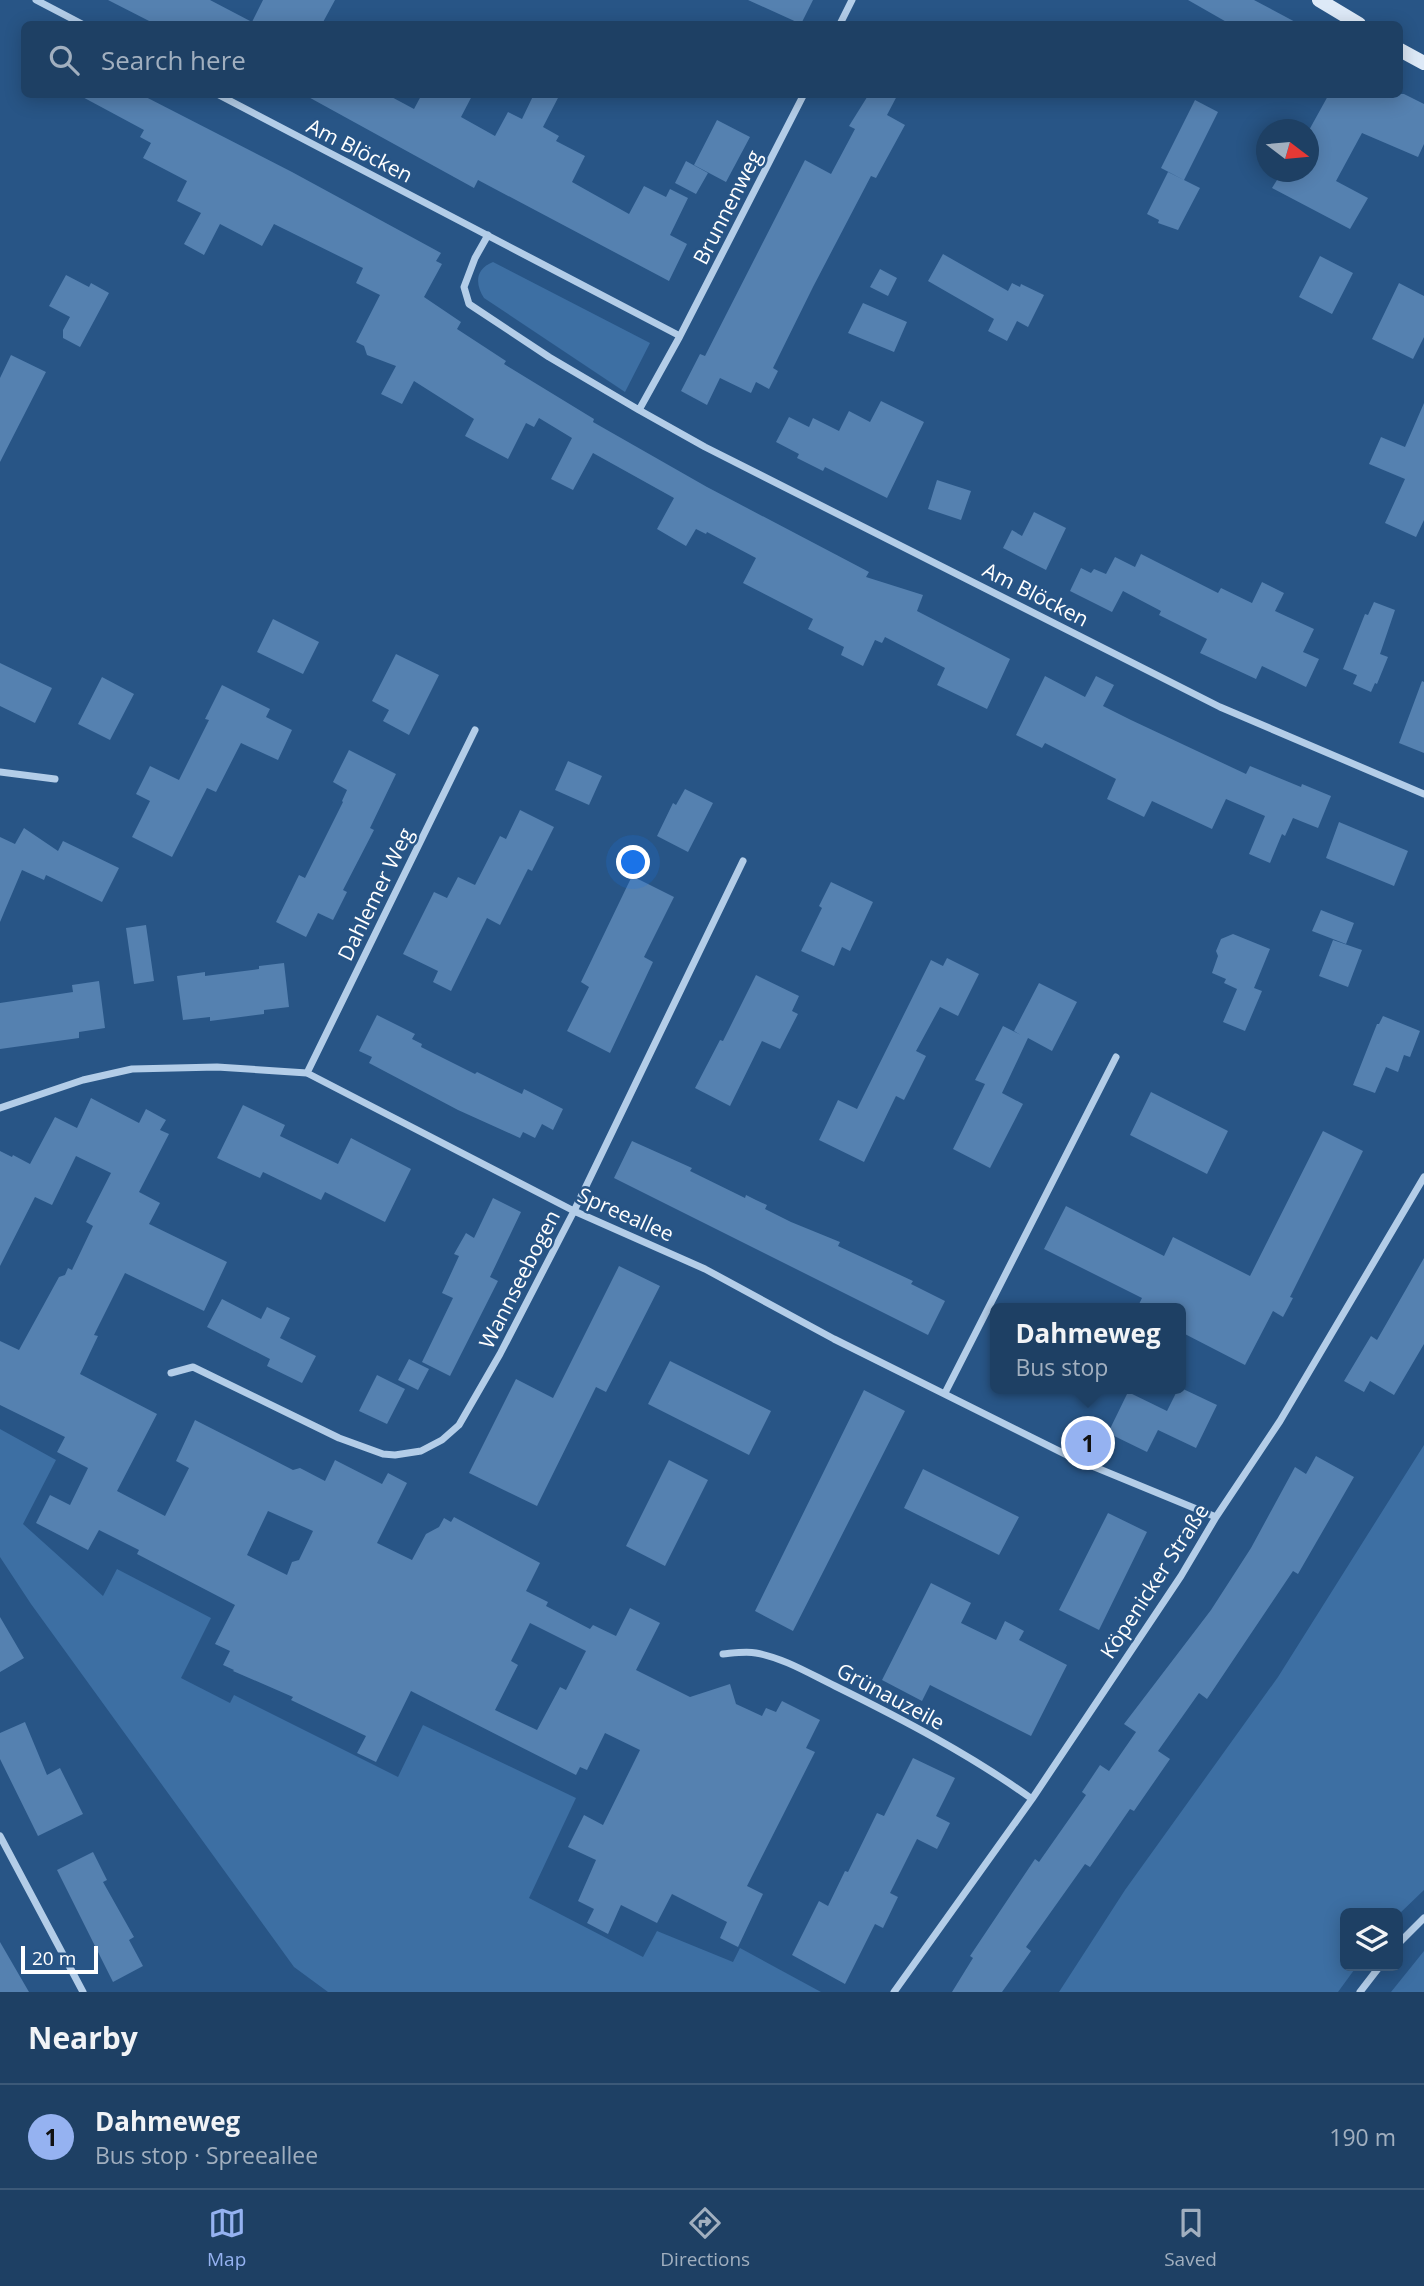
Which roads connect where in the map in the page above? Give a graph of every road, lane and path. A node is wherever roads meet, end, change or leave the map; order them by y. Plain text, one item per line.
1 (36, 0) edge
2 (852, 0) edge
3 (1319, 0) edge
4 (76, 21) edge
5 (842, 21) edge
6 (1354, 21) edge
7 (1403, 52) edge
8 (1424, 63) edge
9 (225, 98) edge
10 (802, 98) edge
11 (488, 235) junction
12 (680, 336) junction
13 (639, 410) junction
14 (475, 730) dead end
15 (0, 772) edge
16 (55, 779) dead end
17 (1424, 794) edge
18 (743, 861) dead end
19 (1116, 1057) dead end
20 (307, 1073) junction
21 (0, 1108) edge
22 (1424, 1177) edge
23 (574, 1211) junction
24 (991, 1303) edge
25 (990, 1305) edge
26 (171, 1373) dead end
27 (945, 1393) junction
28 (1216, 1517) junction
29 (723, 1654) dead end
30 (1032, 1799) junction
31 (0, 1836) edge
32 (1424, 1918) edge
33 (1403, 1939) edge
34 (1376, 1971) edge
35 (83, 1992) edge
36 (894, 1992) edge
37 (1360, 1992) edge

1 - 4 street
2 - 5 street
3 - 6 street
7 - 8 street
9 - 11 street, Am Blöcken
10 - 12 street, Brunnenweg
11 - 12 street, Am Blöcken
11 - 13 street, Am Blöcken
12 - 13 street
13 - 17 street, Am Blöcken
14 - 20 street, Dahlemer Weg
15 - 16 street
18 - 23 street, Wannseebogen
19 - 24 street
20 - 21 street, Spreeallee
20 - 23 street, Spreeallee
22 - 28 street, Köpenicker Straße
23 - 26 street, Wannseebogen
23 - 27 street, Spreeallee
25 - 27 street
27 - 28 street, Spreeallee
28 - 30 street, Köpenicker Straße
29 - 30 street, Grünauzeile
30 - 36 street, Köpenicker Straße
31 - 35 street
32 - 33 street
34 - 37 street

